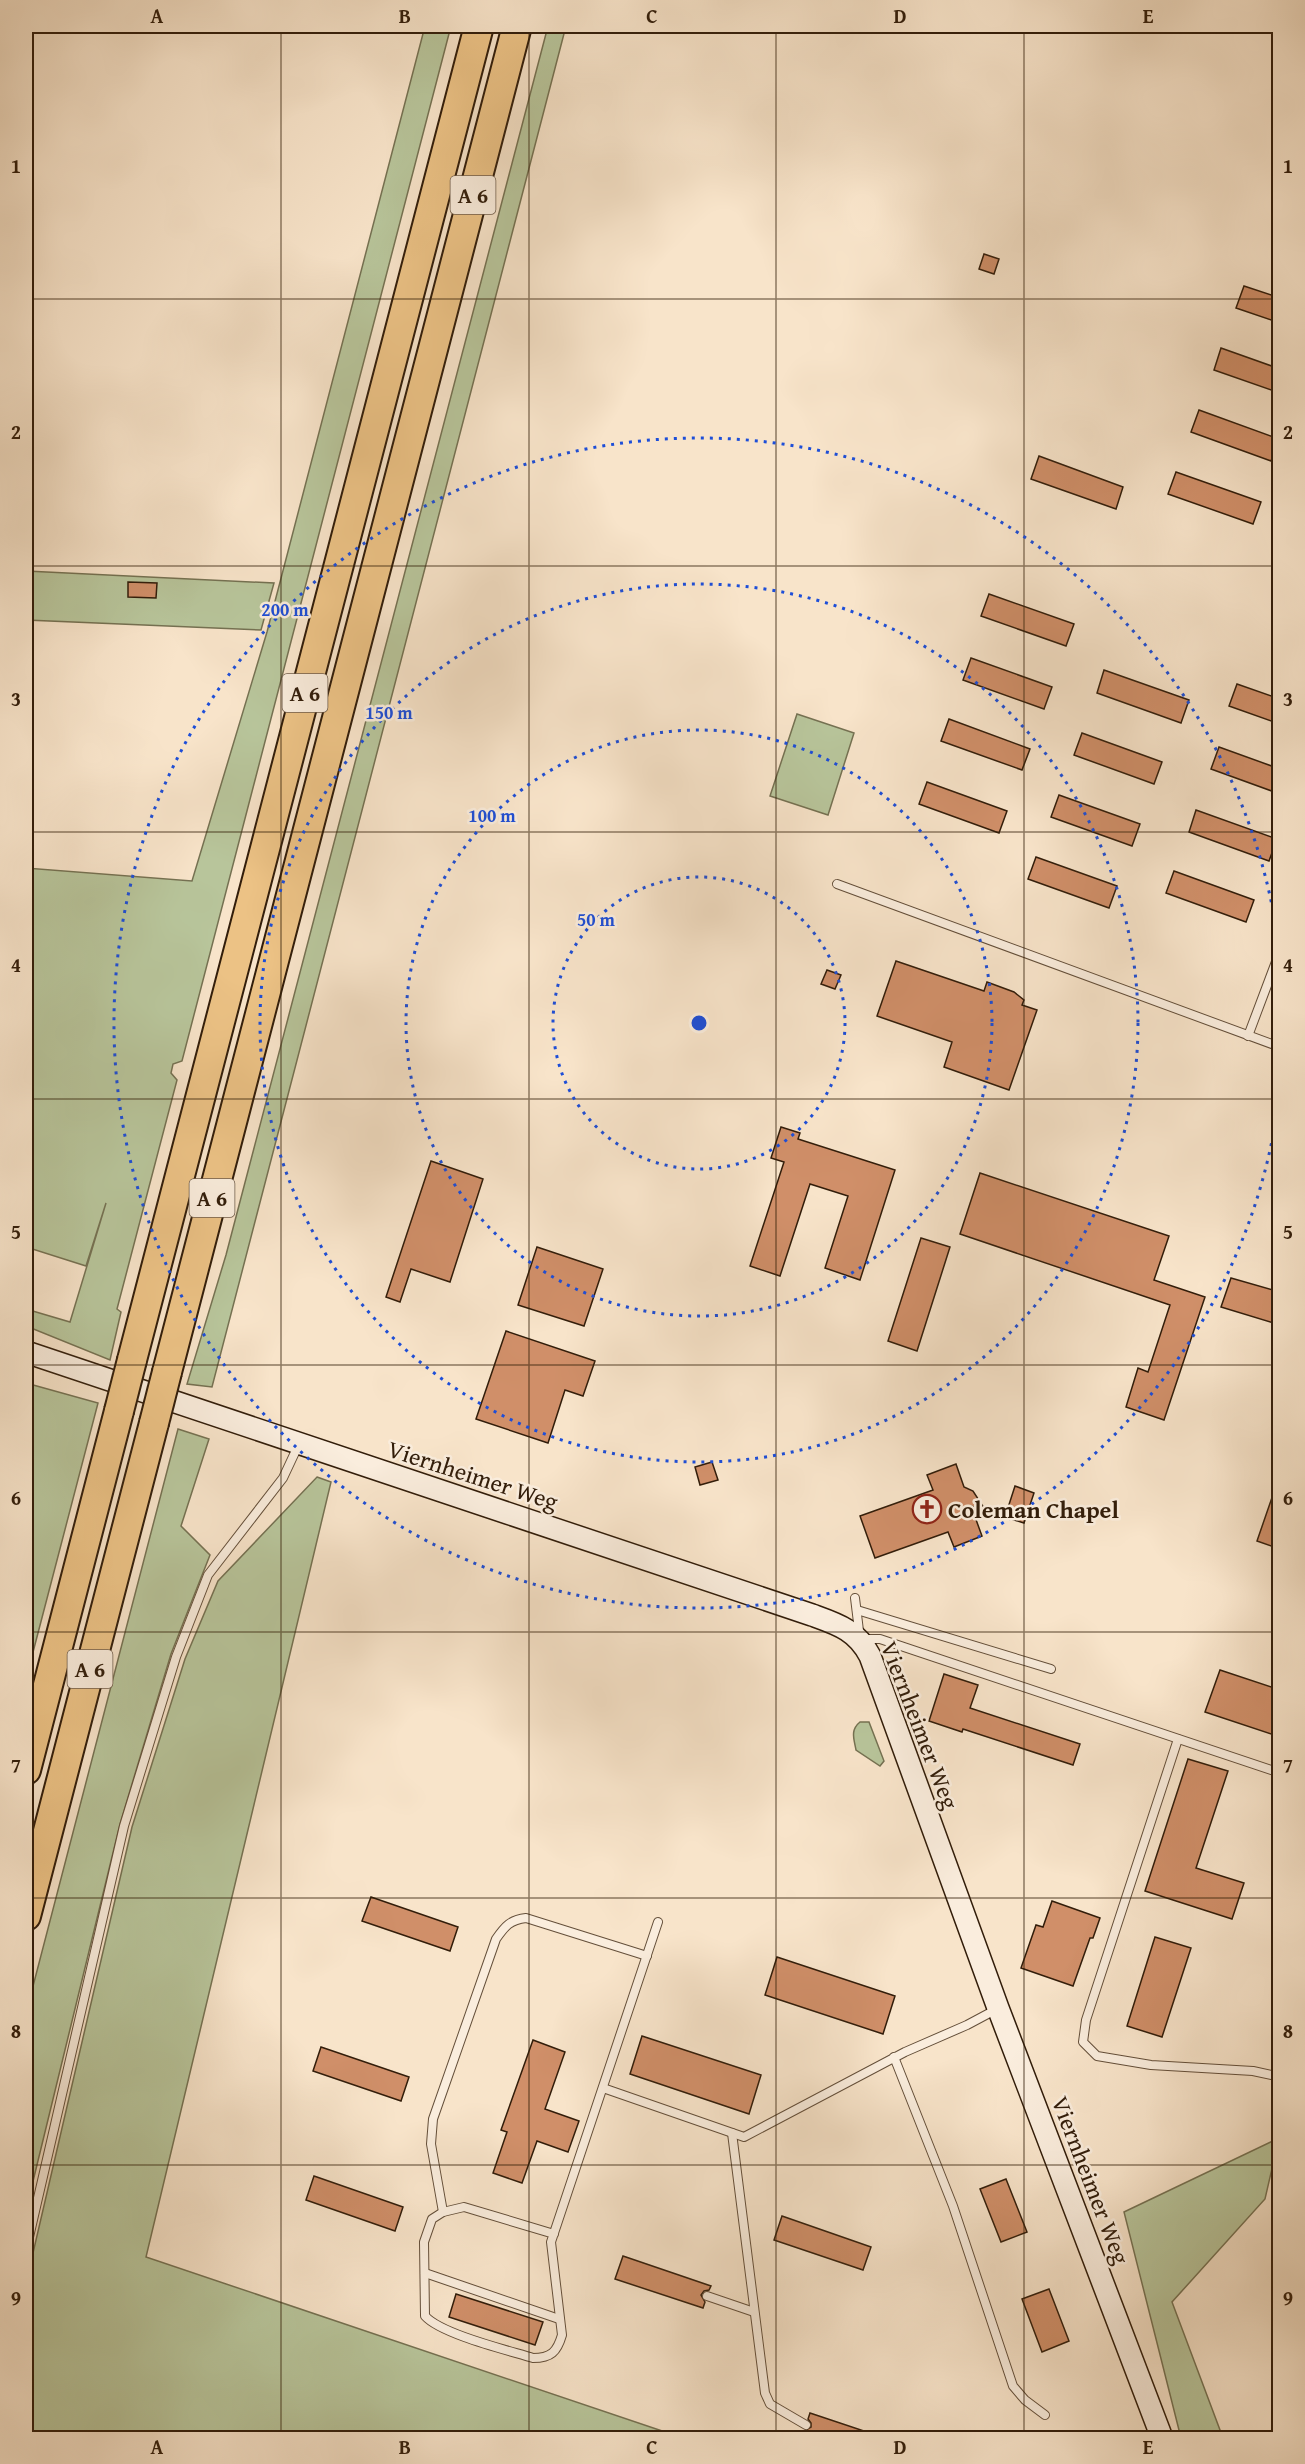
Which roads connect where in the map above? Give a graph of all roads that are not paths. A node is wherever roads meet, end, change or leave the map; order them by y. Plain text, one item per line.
1 (479, 26) edge
2 (517, 26) edge
3 (837, 884) dead end
4 (1280, 951) edge
5 (1248, 1036) junction
6 (1280, 1047) edge
7 (26, 1352) edge
8 (299, 1444) junction
9 (855, 1598) dead end
10 (857, 1610) junction
11 (860, 1639) junction
12 (1051, 1669) dead end
13 (1178, 1739) junction
14 (26, 1770) edge
15 (1280, 1773) edge
16 (26, 1916) edge
17 (658, 1922) dead end
18 (647, 1956) junction
19 (998, 2008) junction
20 (894, 2057) junction
21 (1280, 2077) edge
22 (603, 2088) junction
23 (732, 2133) junction
24 (443, 2212) junction
25 (554, 2234) junction
26 (26, 2250) edge
27 (425, 2273) junction
28 (707, 2296) dead end
29 (754, 2312) junction
30 (559, 2319) junction
31 (1045, 2415) dead end
32 (806, 2425) dead end
33 (1162, 2439) edge

1 - 14 highway, A 6, bridge
2 - 16 highway, A 6, bridge
3 - 5 lane
4 - 5 lane
5 - 6 lane
7 - 8 street, Viernheimer Weg
8 - 11 street, Viernheimer Weg
8 - 26 lane
9 - 10 lane
10 - 11 lane
10 - 12 lane
11 - 13 lane
11 - 19 street, Viernheimer Weg
13 - 15 lane
13 - 21 lane
17 - 18 lane
18 - 22 lane
18 - 24 lane
19 - 20 lane
19 - 33 street, Viernheimer Weg
20 - 23 lane
20 - 31 lane
22 - 23 lane
22 - 25 lane
23 - 29 lane
24 - 25 lane
24 - 27 lane
25 - 30 lane
27 - 30 lane
27 - 30 lane
28 - 29 lane
29 - 32 lane

